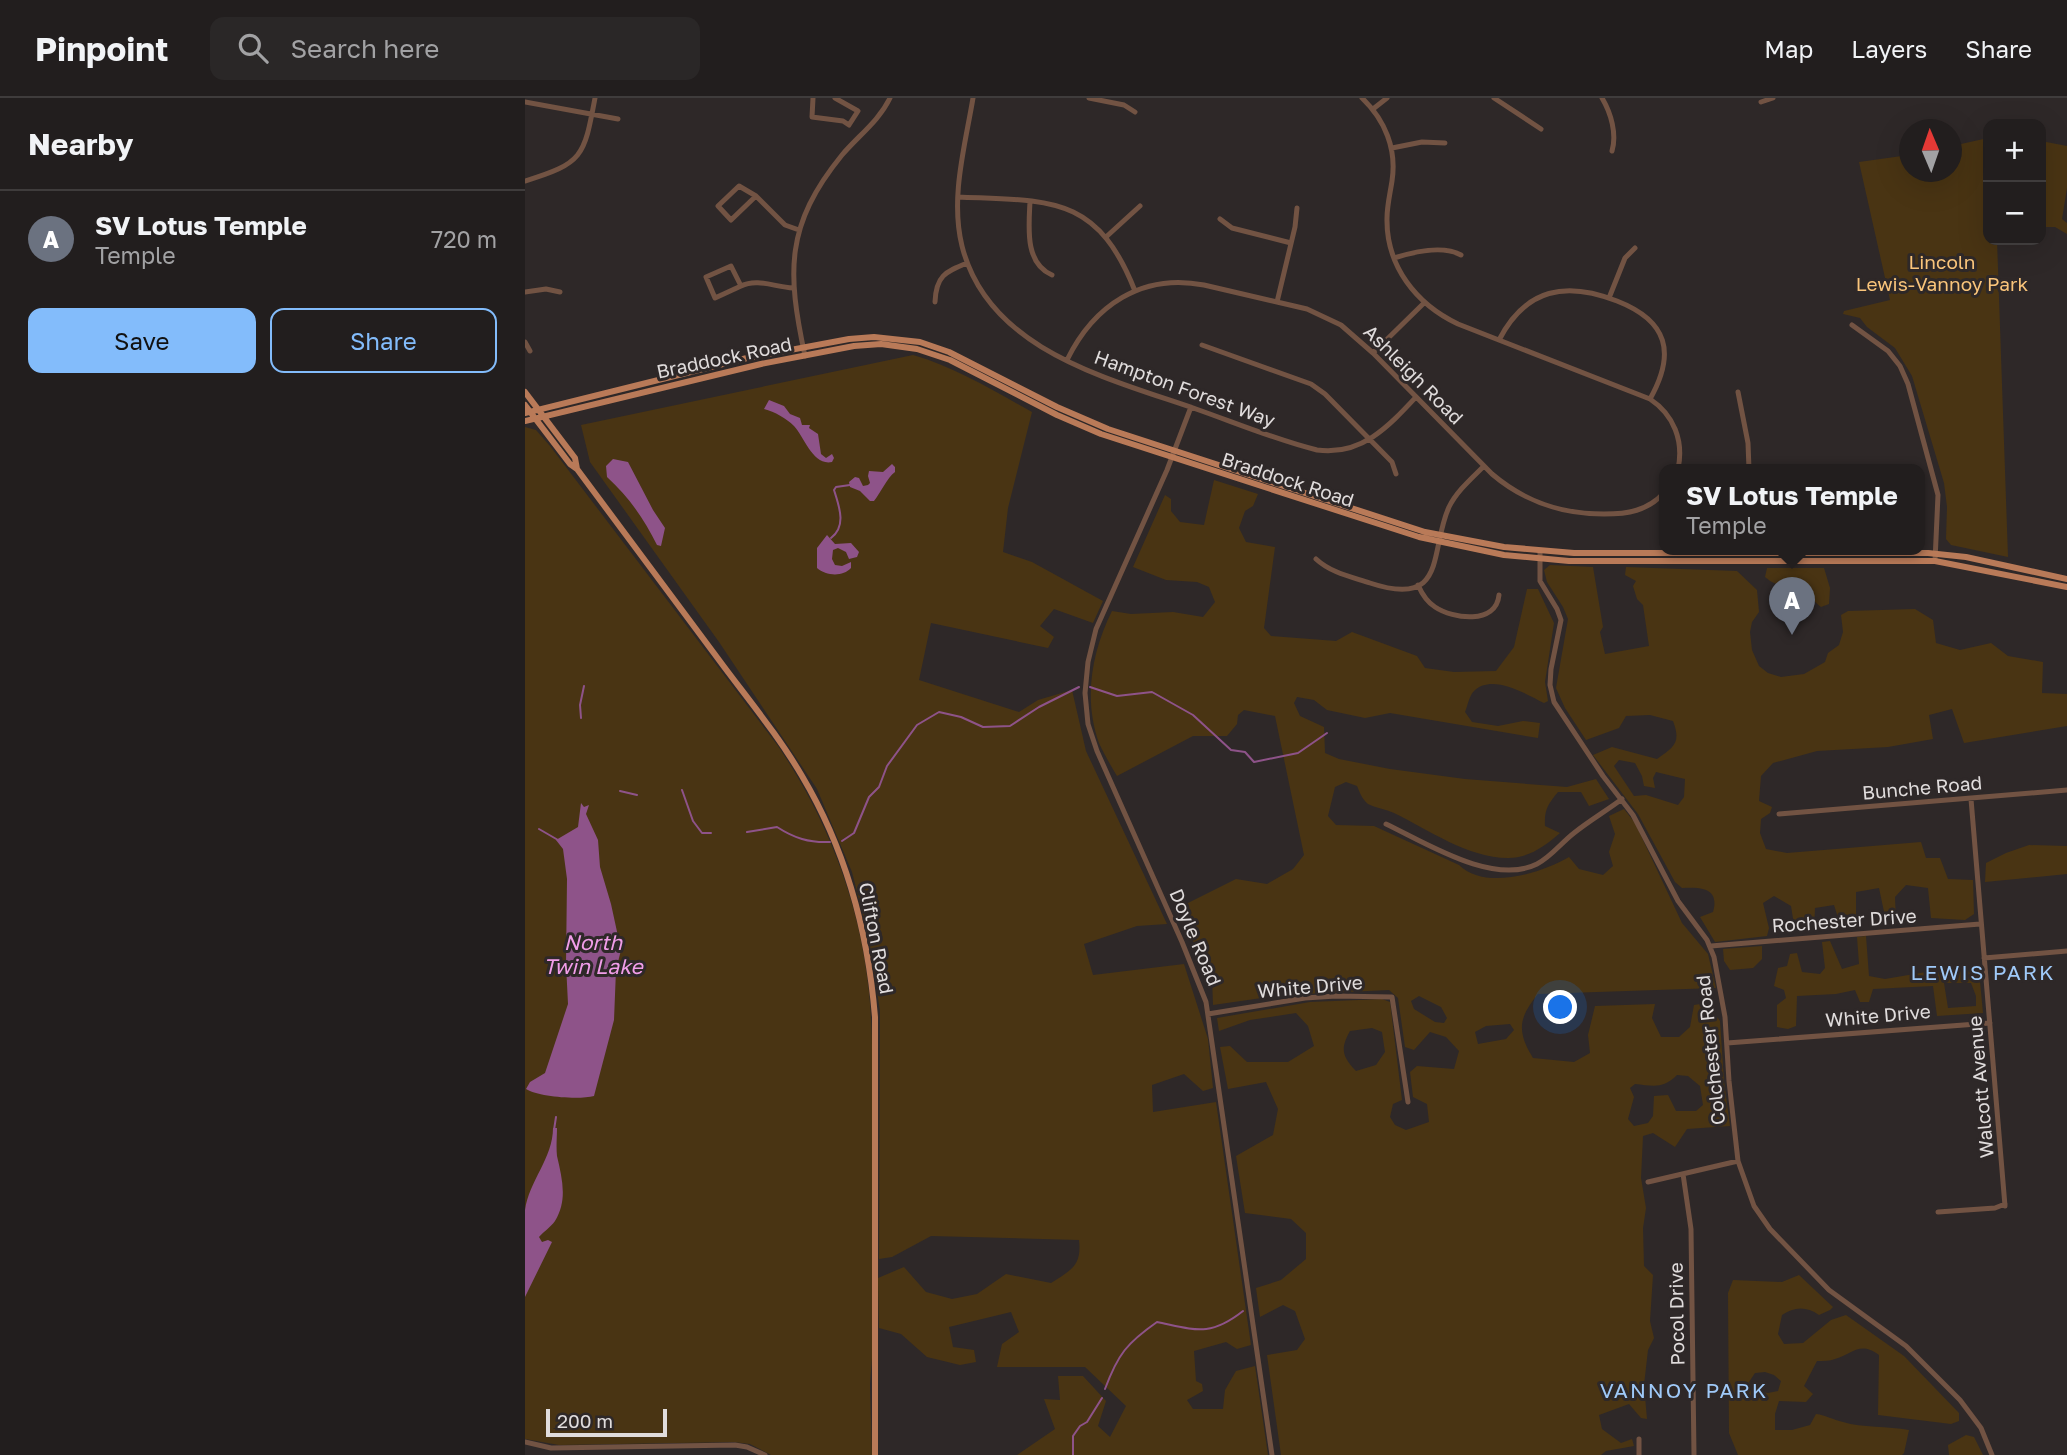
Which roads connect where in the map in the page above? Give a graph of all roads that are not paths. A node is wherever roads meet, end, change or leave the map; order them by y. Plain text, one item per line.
1 (595, 98) edge
2 (813, 98) edge
3 (835, 98) edge
4 (890, 98) edge
5 (973, 98) edge
6 (1089, 98) edge
7 (1362, 98) edge
8 (1387, 98) edge
9 (1494, 98) edge
10 (1602, 98) edge
11 (1773, 98) edge
12 (1103, 99) edge
13 (525, 102) edge
14 (1761, 102) dead end
15 (1373, 109) junction
16 (1135, 112) dead end
17 (592, 114) junction
18 (618, 119) dead end
19 (849, 125) junction
20 (1541, 129) dead end
21 (859, 136) junction
22 (1445, 143) dead end
23 (1391, 148) junction
24 (1612, 151) dead end
25 (526, 178) edge
26 (756, 196) junction
27 (958, 197) junction
28 (1030, 201) junction
29 (1140, 206) dead end
30 (1297, 208) dead end
31 (1220, 219) dead end
32 (799, 230) junction
33 (1106, 237) junction
34 (1291, 243) junction
35 (1635, 248) dead end
36 (1461, 255) dead end
37 (1394, 258) junction
38 (967, 264) junction
39 (1052, 275) dead end
40 (741, 286) junction
41 (793, 288) junction
42 (1135, 291) junction
43 (525, 292) edge
44 (559, 292) dead end
45 (1609, 298) junction
46 (935, 302) dead end
47 (1277, 302) junction
48 (1424, 303) junction
49 (1852, 325) dead end
50 (1499, 340) junction
51 (525, 342) edge
52 (1202, 345) dead end
53 (804, 347) junction
54 (530, 351) dead end
55 (1373, 353) junction
56 (805, 355) junction
57 (1067, 360) junction
58 (525, 392) edge
59 (1738, 392) dead end
60 (1416, 397) junction
61 (1650, 399) junction
62 (1191, 407) junction
63 (527, 410) edge
64 (538, 410) junction
65 (544, 417) junction
66 (536, 419) junction
67 (525, 421) edge
68 (1370, 440) junction
69 (1173, 455) junction
70 (1679, 464) edge
71 (1749, 464) edge
72 (1484, 466) junction
73 (577, 469) junction
74 (1396, 474) dead end
75 (1659, 498) edge
76 (1441, 540) junction
77 (1659, 552) edge
78 (1540, 555) junction
79 (1875, 555) edge
80 (1935, 557) junction
81 (1316, 559) dead end
82 (2067, 579) edge
83 (1418, 585) junction
84 (2067, 587) edge
85 (1499, 595) dead end
86 (2067, 790) edge
87 (1622, 799) junction
88 (1971, 799) junction
89 (1779, 814) dead end
90 (1386, 824) dead end
91 (1980, 924) junction
92 (1711, 947) junction
93 (2067, 951) edge
94 (1984, 958) junction
95 (1208, 1014) junction
96 (1990, 1023) junction
97 (1727, 1043) junction
98 (1408, 1102) dead end
99 (1738, 1161) junction
100 (1683, 1174) junction
101 (1648, 1182) dead end
102 (1938, 1212) dead end
103 (1639, 1439) dead end
104 (525, 1442) edge
105 (765, 1455) edge
106 (875, 1455) edge
107 (1272, 1455) edge
108 (1639, 1455) edge
109 (1694, 1455) edge
110 (1992, 1455) edge

1 - 17 street
2 - 19 street
3 - 19 street
4 - 21 street
5 - 27 street, Hampton Forest Way
6 - 12 street
7 - 15 street
8 - 15 street
9 - 20 street
10 - 24 street
11 - 14 street
12 - 16 street
13 - 17 street
15 - 23 street
17 - 18 street
17 - 25 street
19 - 21 street
21 - 32 street
22 - 23 street
23 - 37 street
26 - 26 street
26 - 32 street
27 - 28 street
27 - 38 street, Hampton Forest Way
28 - 33 street
28 - 39 street
29 - 33 street
30 - 34 street
31 - 34 street
32 - 41 street
33 - 42 street
34 - 47 street
35 - 45 street
36 - 37 street
37 - 48 street
38 - 46 street
38 - 57 street, Hampton Forest Way
40 - 40 street
40 - 41 street
41 - 53 street
42 - 47 street, Ashleigh Road
42 - 57 street, Ashleigh Road
43 - 44 street
45 - 50 street
45 - 61 street
47 - 55 street, Ashleigh Road
48 - 50 street
48 - 55 street
49 - 80 street
50 - 61 street
51 - 54 street
52 - 68 street
53 - 56 street
53 - 64 main road, Braddock Road
53 - 69 main road, Braddock Road
55 - 60 street, Ashleigh Road
56 - 65 main road, Braddock Road
56 - 69 main road, Braddock Road
57 - 62 street, Hampton Forest Way
58 - 64 main road, Clifton Road
59 - 71 street
60 - 68 street, Hampton Forest Way
60 - 72 street, Ashleigh Road
61 - 70 street
62 - 68 street, Hampton Forest Way
62 - 69 street, Doyle Road
63 - 64 main road, Braddock Road
63 - 66 main road, Clifton Road
64 - 65 main road, Clifton Road
65 - 66 main road, Braddock Road
65 - 73 main road, Clifton Road
66 - 67 main road, Braddock Road
66 - 73 main road, Clifton Road
68 - 74 street
69 - 76 main road, Braddock Road
69 - 95 street, Doyle Road
72 - 75 street, Ashleigh Road
72 - 76 street
73 - 106 main road, Clifton Road
76 - 78 main road, Braddock Road
76 - 83 street
77 - 78 main road, Braddock Road
78 - 80 main road, Braddock Road
78 - 87 street, Colchester Road
79 - 80 main road, Braddock Road
80 - 82 main road, Braddock Road
80 - 84 main road, Braddock Road
81 - 83 street
83 - 85 street
86 - 88 street, Bunche Road
87 - 90 street
87 - 92 street, Colchester Road
88 - 89 street, Bunche Road
88 - 91 street, Walcott Avenue
91 - 92 street, Rochester Drive
91 - 94 street, Walcott Avenue
92 - 97 street, Colchester Road
93 - 94 street
94 - 96 street, Walcott Avenue
95 - 98 street, White Drive
95 - 107 street, Doyle Road
96 - 97 street, White Drive
96 - 102 street, Walcott Avenue
97 - 99 street, Colchester Road
99 - 100 street
99 - 110 street, Colchester Road
100 - 101 street
100 - 109 street, Pocol Drive
103 - 108 street
104 - 105 street

